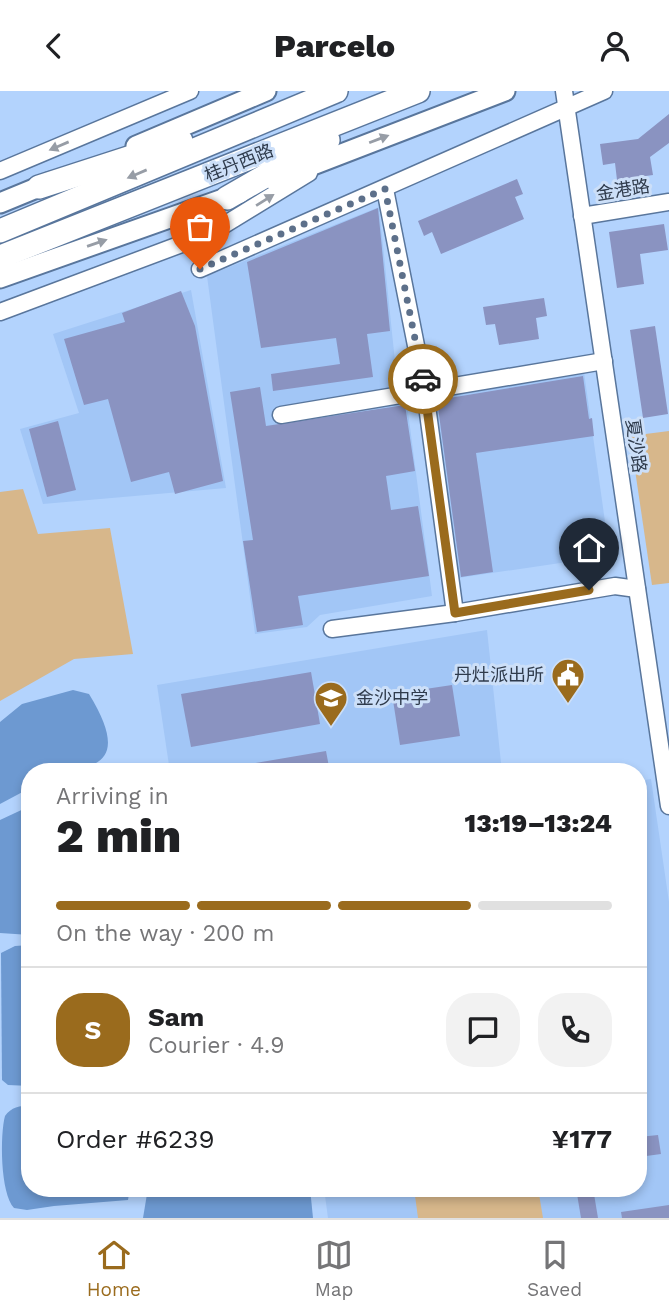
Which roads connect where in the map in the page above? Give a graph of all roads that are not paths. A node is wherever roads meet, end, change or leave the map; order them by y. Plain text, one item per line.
1 (190, 91) edge
2 (266, 91) edge
3 (505, 91) edge
4 (604, 91) edge
5 (331, 93) edge
6 (408, 95) edge
7 (565, 99) edge
8 (337, 156) junction
9 (0, 171) edge
10 (39, 187) junction
11 (385, 189) junction
12 (227, 198) junction
13 (669, 202) edge
14 (1, 203) edge
15 (582, 216) junction
16 (4, 230) edge
17 (18, 257) edge
18 (200, 269) dead end
19 (0, 278) edge
20 (0, 312) edge
21 (604, 361) junction
22 (425, 391) junction
23 (281, 415) dead end
24 (637, 589) junction
25 (455, 613) junction
26 (332, 629) dead end
27 (669, 806) edge

1 -> 9 street
2 - 10 main road
8 -> 3 main road
4 - 7 street
5 - 10 highway
5 -> 16 highway, 桂丹西路
6 - 12 highway
6 - 17 highway, 桂丹西路
7 - 11 street
7 - 15 street, 夏沙路
8 - 12 main road
20 -> 8 street
10 - 14 main road
11 - 18 street
11 - 22 street
17 -> 12 main road
13 - 15 street, 金港路
15 - 21 street, 夏沙路
17 - 19 main road
21 - 22 street
21 - 24 street, 夏沙路
22 - 23 street
22 - 25 street
24 - 25 street
24 - 27 street, 夏沙路
25 - 26 street

